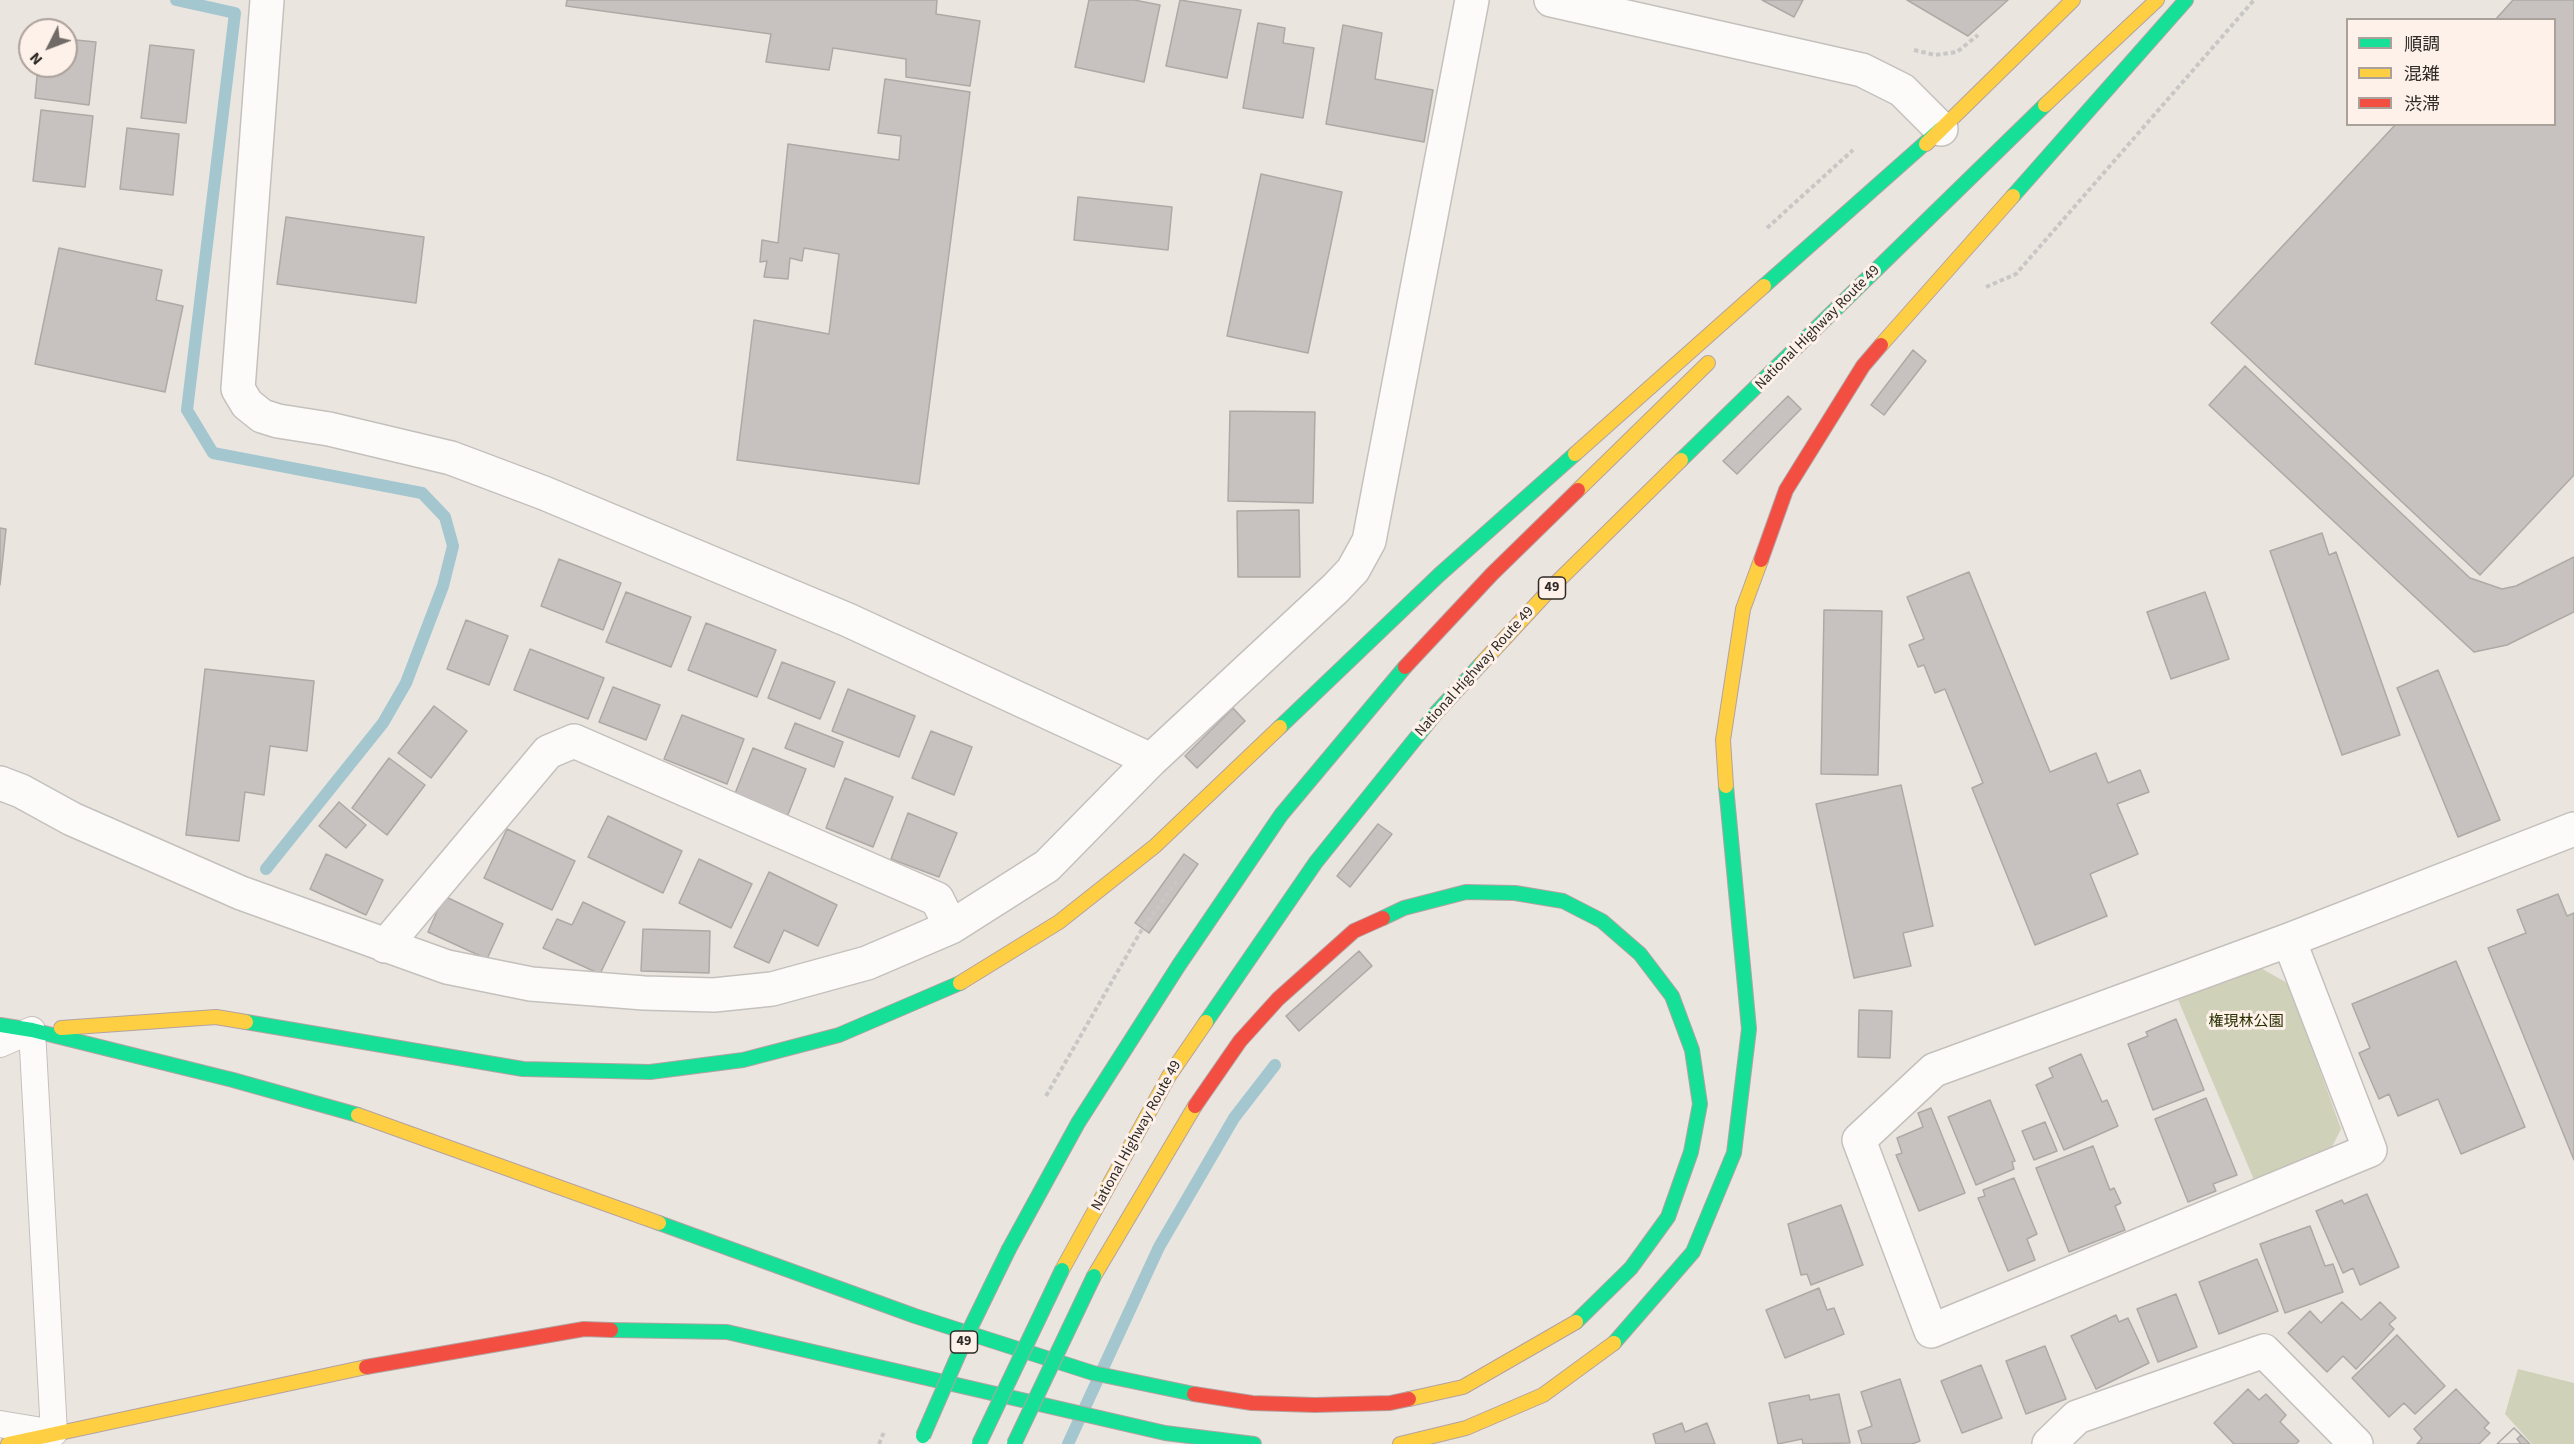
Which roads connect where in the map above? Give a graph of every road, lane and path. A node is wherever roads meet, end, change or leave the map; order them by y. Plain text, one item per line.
1 (267, 0) edge
2 (1472, 0) edge
3 (1551, 0) edge
4 (2073, 0) edge
5 (2157, 0) edge
6 (2186, 0) edge
7 (2254, 0) edge
8 (1941, 129) junction
9 (1780, 291) dead end
10 (1977, 291) dead end
11 (1721, 350) dead end
12 (1151, 760) junction
13 (0, 783) edge
14 (2574, 829) edge
15 (1185, 870) dead end
16 (951, 927) junction
17 (1141, 931) dead end
18 (2289, 940) junction
19 (385, 946) junction
20 (0, 1025) edge
21 (32, 1030) junction
22 (0, 1044) edge
23 (0, 1424) edge
24 (54, 1433) junction
25 (921, 1440) edge
26 (8, 1444) edge
27 (979, 1444) edge
28 (1014, 1444) edge
29 (1254, 1444) edge
30 (1400, 1444) edge
31 (2049, 1444) edge
32 (2355, 1444) edge

1 - 12 street
2 - 12 street
3 - 8 street
4 - 8 highway
5 - 27 highway, National Highway Route 49 / 49, bridge
6 - 30 highway
7 - 10 path
8 - 9 highway
8 - 21 highway
11 - 25 highway, 49, bridge
12 - 16 street
13 - 19 street
14 - 18 street
15 - 17 path
16 - 19 street
16 - 19 street
18 - 18 street
20 - 21 highway
21 - 22 lane
21 - 24 lane
21 - 28 highway, bridge
23 - 24 lane
24 - 26 highway
24 - 29 highway
31 - 32 street

